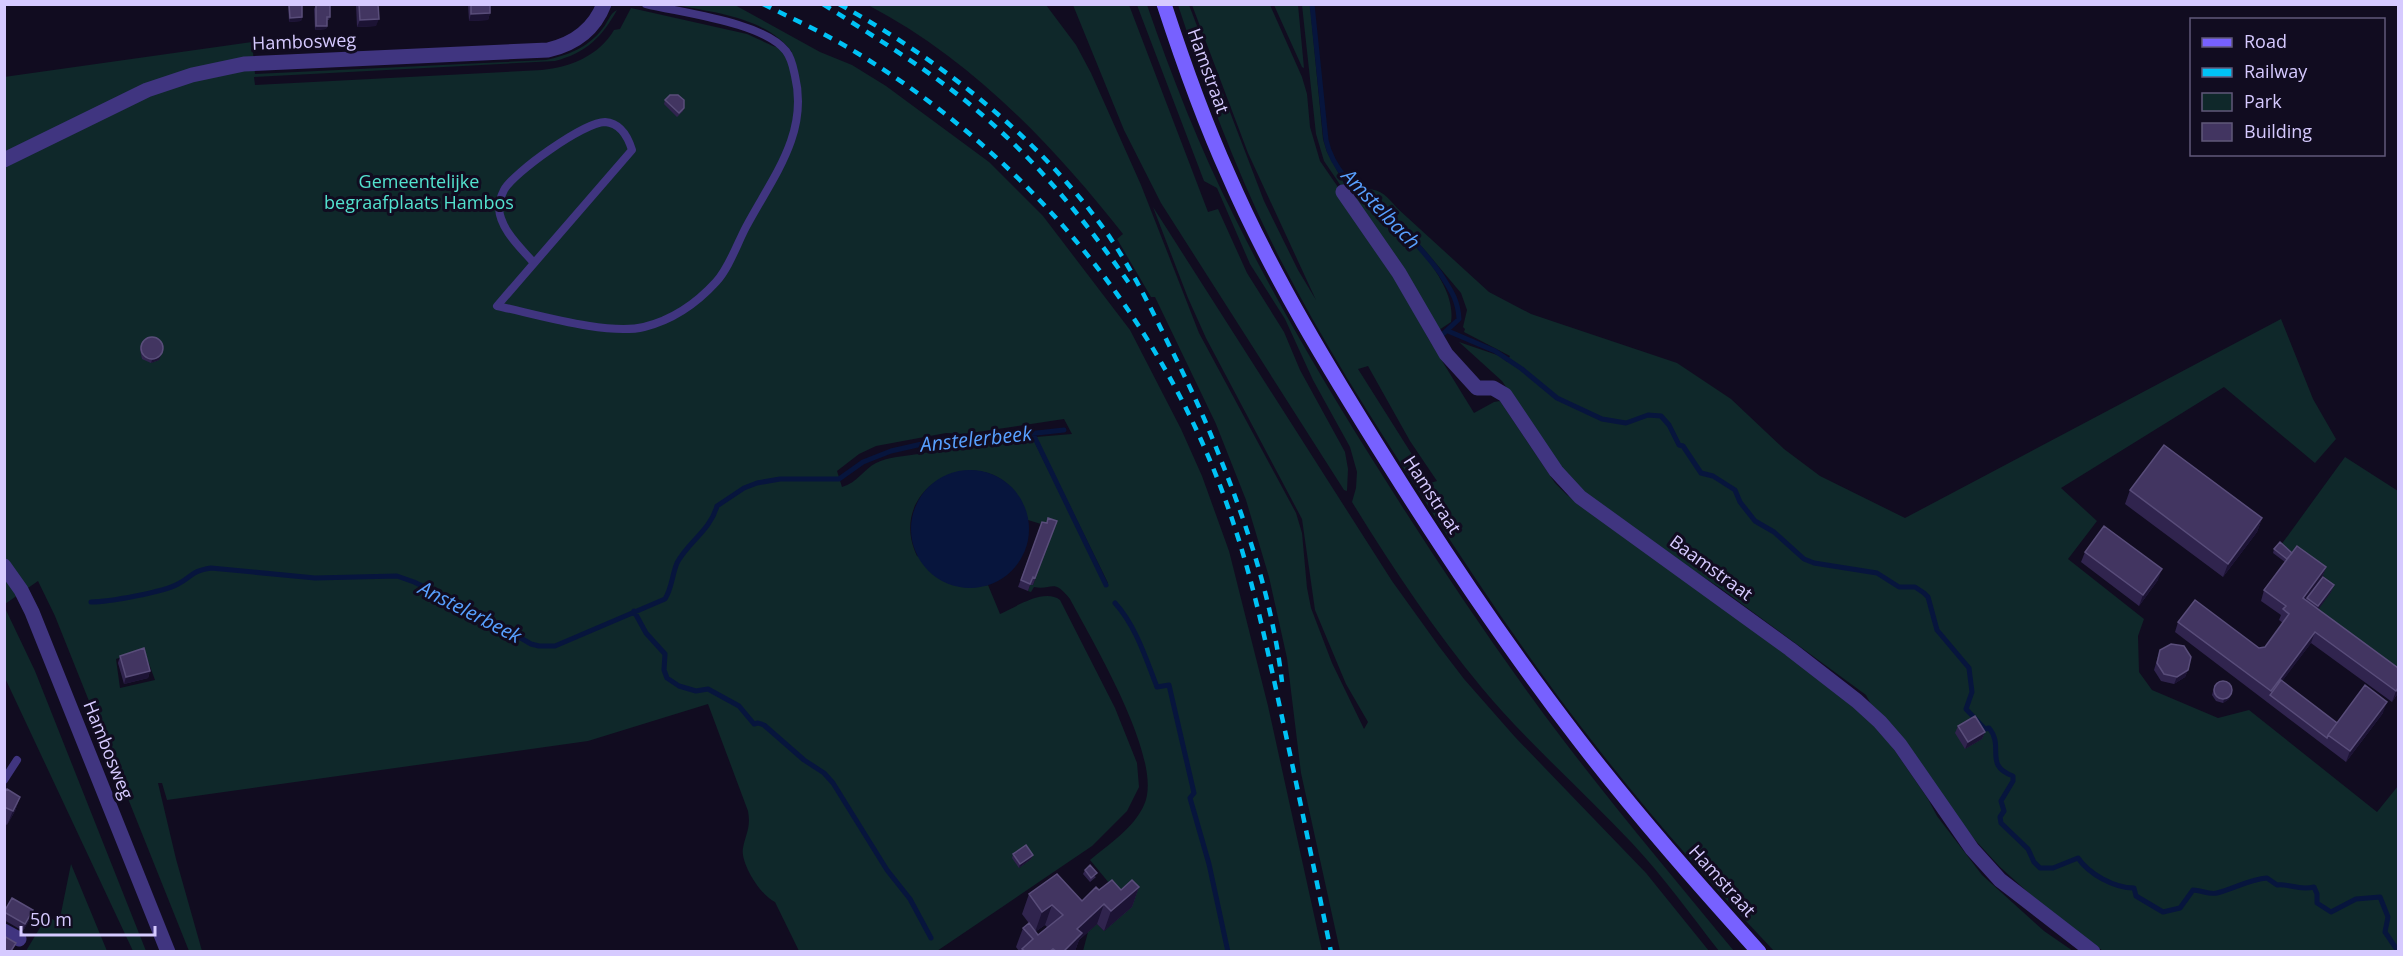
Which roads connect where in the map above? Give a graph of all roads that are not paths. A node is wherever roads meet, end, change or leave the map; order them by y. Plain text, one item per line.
1 (604, 4) edge
2 (646, 4) edge
3 (1164, 4) edge
4 (4, 160) edge
5 (1343, 192) dead end
6 (533, 262) junction
7 (4, 566) edge
8 (17, 759) dead end
9 (4, 780) edge
10 (4, 931) edge
11 (19, 939) dead end
12 (168, 951) edge
13 (1759, 951) edge
14 (2093, 951) edge

1 - 4 street, Hambosweg
2 - 6 lane
3 - 13 main road, Hamstraat
5 - 14 street, Baamstraat
6 - 6 lane
7 - 12 street, Hambosweg
8 - 9 lane
10 - 11 street

